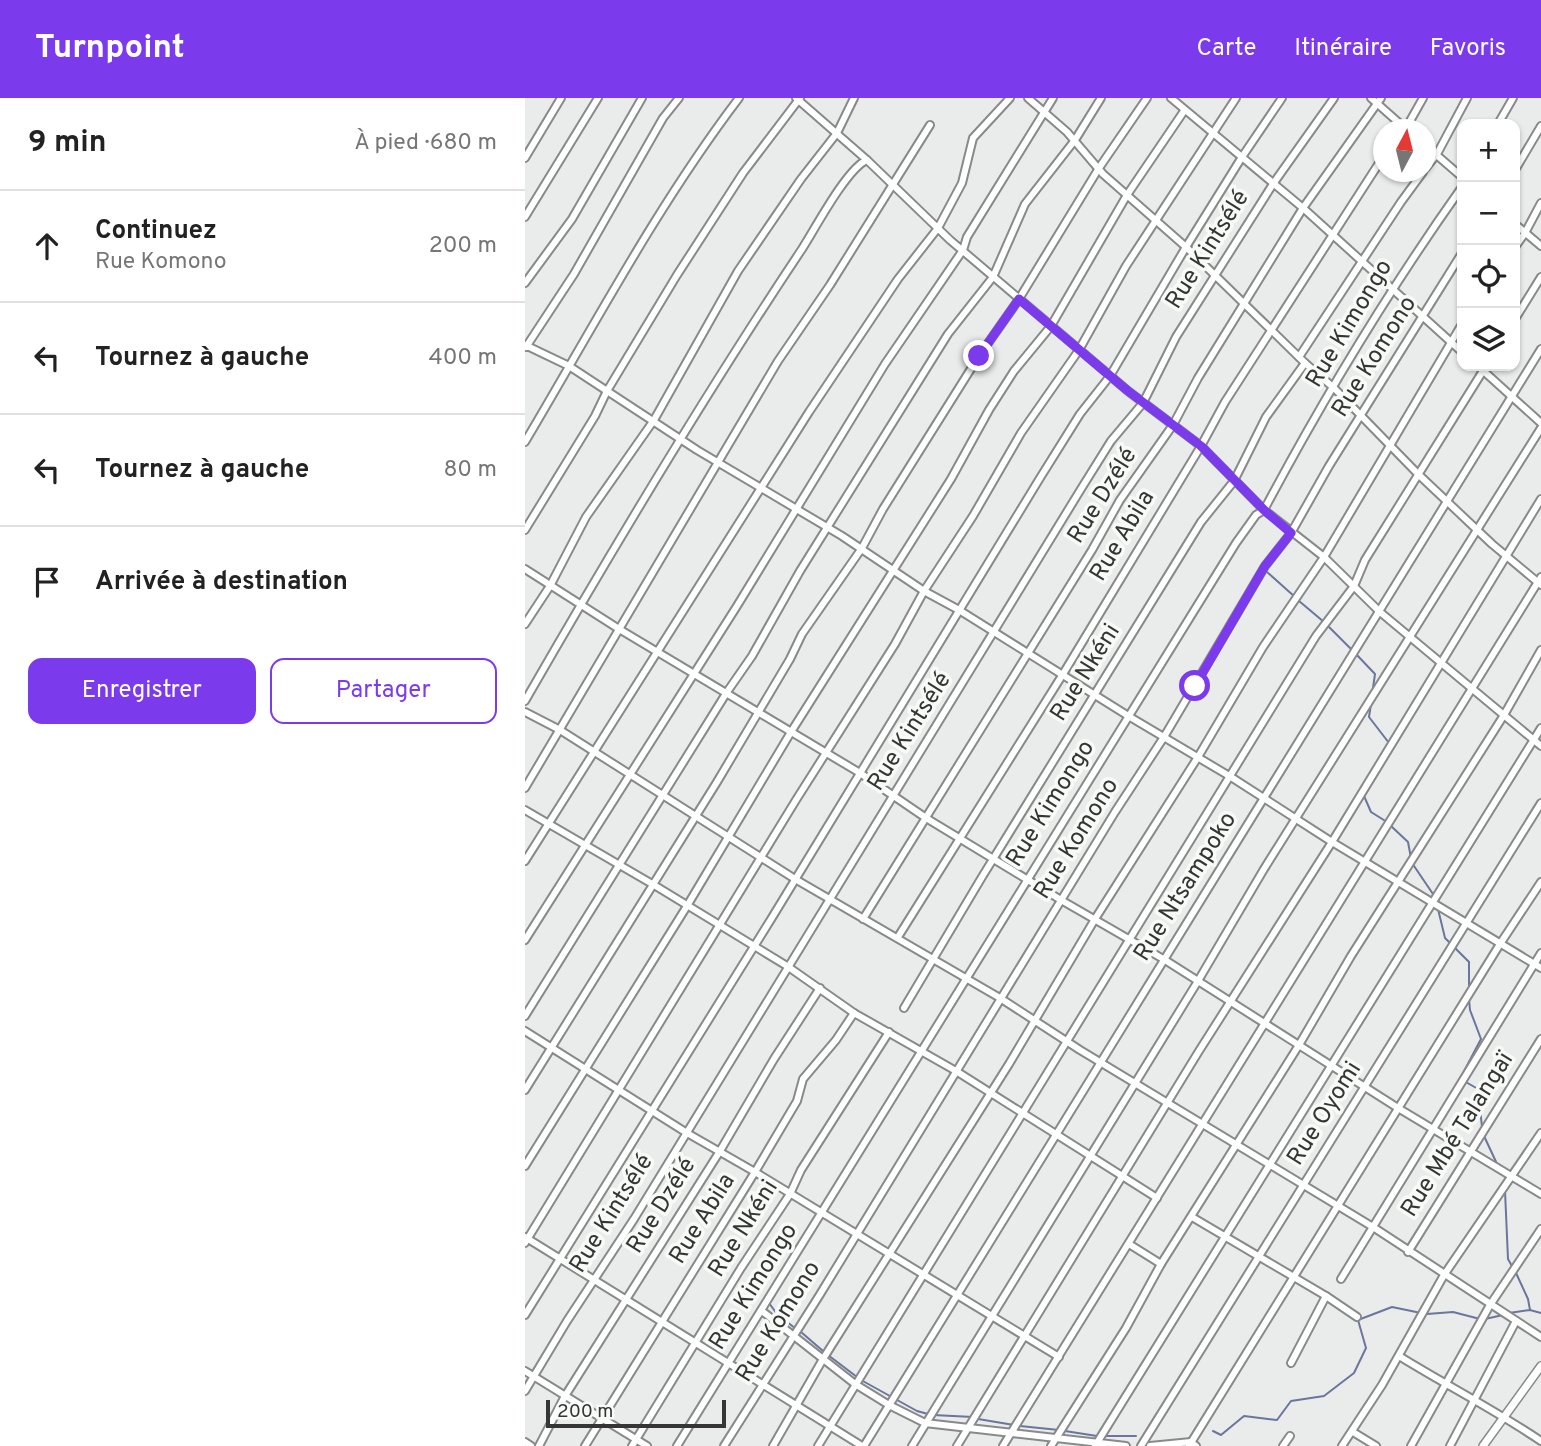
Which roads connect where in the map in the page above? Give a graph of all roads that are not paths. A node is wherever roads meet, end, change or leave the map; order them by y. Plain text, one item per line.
1 (561, 98) edge
2 (598, 98) edge
3 (642, 98) edge
4 (679, 98) edge
5 (739, 98) edge
6 (854, 98) edge
7 (1010, 98) edge
8 (1028, 98) edge
9 (1052, 98) edge
10 (1101, 98) edge
11 (1147, 98) edge
12 (1171, 98) edge
13 (1236, 98) edge
14 (1282, 98) edge
15 (1334, 98) edge
16 (1371, 98) edge
17 (1423, 98) edge
18 (1467, 98) edge
19 (1513, 98) edge
20 (798, 99) edge
21 (1179, 101) edge
22 (1379, 101) edge
23 (1045, 111) junction
24 (1184, 111) junction
25 (1396, 119) edge
26 (1411, 119) edge
27 (1501, 119) edge
28 (930, 125) dead end
29 (1541, 126) edge
30 (837, 133) junction
31 (1212, 133) junction
32 (1075, 140) junction
33 (1437, 154) joint
34 (1242, 157) junction
35 (525, 158) edge
36 (867, 160) junction
37 (1520, 162) edge
38 (1099, 168) junction
39 (1457, 172) edge
40 (1373, 174) edge
41 (1417, 182) edge
42 (1273, 184) junction
43 (894, 186) junction
44 (1457, 194) edge
45 (1127, 195) junction
46 (1541, 203) edge
47 (1303, 208) junction
48 (525, 217) edge
49 (1156, 220) junction
50 (1520, 228) edge
51 (938, 229) junction
52 (1525, 233) junction
53 (1332, 236) junction
54 (1516, 245) edge
55 (1541, 246) edge
56 (1186, 247) junction
57 (963, 250) junction
58 (1457, 261) edge
59 (1361, 262) junction
60 (1216, 276) junction
61 (993, 277) junction
62 (1541, 277) edge
63 (525, 283) edge
64 (1394, 289) junction
65 (1019, 299) junction
66 (1244, 304) junction
67 (1520, 311) edge
68 (1424, 315) junction
69 (1051, 326) junction
70 (1272, 330) junction
71 (1457, 332) edge
72 (1451, 342) junction
73 (526, 346) edge
74 (1457, 347) edge
75 (1541, 349) edge
76 (1079, 350) junction
77 (1299, 357) junction
78 (1305, 363) junction
79 (569, 366) junction
80 (1480, 371) edge
81 (1486, 371) edge
82 (1110, 376) junction
83 (1334, 388) junction
84 (607, 391) junction
85 (1511, 397) junction
86 (1143, 403) junction
87 (1360, 416) junction
88 (654, 420) junction
89 (1173, 425) junction
90 (1541, 426) edge
91 (681, 439) junction
92 (525, 442) edge
93 (1389, 445) junction
94 (1201, 446) junction
95 (719, 463) junction
96 (1418, 474) junction
97 (1234, 481) junction
98 (761, 488) junction
99 (1541, 499) edge
100 (1448, 501) junction
101 (796, 509) junction
102 (1264, 510) junction
103 (827, 528) junction
104 (1478, 529) junction
105 (525, 530) edge
106 (1291, 533) junction
107 (862, 548) junction
108 (1506, 556) junction
109 (1324, 557) junction
110 (525, 569) edge
111 (894, 569) junction
112 (1540, 581) edge
113 (550, 586) junction
114 (1354, 586) junction
115 (924, 591) junction
116 (581, 604) junction
117 (959, 610) junction
118 (1380, 612) junction
119 (525, 624) edge
120 (619, 629) junction
121 (995, 632) junction
122 (1409, 636) junction
123 (658, 650) junction
124 (1541, 650) edge
125 (1027, 652) junction
126 (1441, 663) junction
127 (694, 673) junction
128 (1063, 674) junction
129 (1471, 687) junction
130 (727, 692) junction
131 (1094, 694) junction
132 (525, 701) edge
133 (525, 712) edge
134 (759, 712) junction
135 (1504, 715) junction
136 (1130, 717) junction
137 (1541, 728) edge
138 (560, 730) junction
139 (791, 732) junction
140 (1164, 737) junction
141 (1534, 741) junction
142 (1541, 746) edge
143 (594, 752) junction
144 (827, 752) junction
145 (1198, 757) junction
146 (860, 773) junction
147 (630, 775) junction
148 (1231, 777) junction
149 (525, 788) edge
150 (893, 796) junction
151 (664, 797) junction
152 (1264, 799) junction
153 (1541, 803) edge
154 (525, 810) edge
155 (696, 816) junction
156 (926, 818) junction
157 (1296, 819) junction
158 (548, 823) junction
159 (729, 835) junction
160 (960, 837) junction
161 (1332, 842) junction
162 (584, 844) junction
163 (762, 856) junction
164 (994, 857) junction
165 (525, 861) edge
166 (1364, 862) junction
167 (621, 865) junction
168 (1027, 878) junction
169 (795, 879) junction
170 (1398, 880) junction
171 (1541, 882) edge
172 (654, 885) junction
173 (830, 899) junction
174 (1061, 900) junction
175 (1433, 901) junction
176 (687, 906) junction
177 (863, 919) junction
178 (1095, 919) junction
179 (1466, 923) junction
180 (720, 925) junction
181 (898, 937) junction
182 (1130, 939) junction
183 (525, 940) edge
184 (1500, 944) junction
185 (754, 946) junction
186 (1541, 953) edge
187 (933, 959) junction
188 (1165, 960) junction
189 (1534, 964) junction
190 (787, 967) junction
191 (1541, 968) edge
192 (966, 978) junction
193 (1198, 981) junction
194 (820, 988) junction
195 (1000, 998) junction
196 (1231, 1002) junction
197 (904, 1008) dead end
198 (854, 1013) junction
199 (525, 1016) edge
200 (1035, 1021) junction
201 (1264, 1023) junction
202 (525, 1031) edge
203 (889, 1032) junction
204 (1541, 1039) edge
205 (1066, 1042) junction
206 (1299, 1045) junction
207 (552, 1047) junction
208 (921, 1052) junction
209 (1099, 1062) junction
210 (1331, 1065) junction
211 (587, 1069) junction
212 (956, 1071) junction
213 (1134, 1082) junction
214 (1364, 1086) junction
215 (525, 1090) edge
216 (620, 1091) junction
217 (990, 1093) junction
218 (1168, 1103) junction
219 (1398, 1108) junction
220 (651, 1111) junction
221 (1024, 1114) junction
222 (1202, 1124) junction
223 (1432, 1129) junction
224 (687, 1133) junction
225 (1541, 1133) edge
226 (1056, 1134) junction
227 (1236, 1144) junction
228 (720, 1151) junction
229 (1471, 1151) junction
230 (1089, 1155) junction
231 (1270, 1165) junction
232 (525, 1166) edge
233 (755, 1172) junction
234 (1122, 1176) junction
235 (1512, 1176) junction
236 (1303, 1185) junction
237 (790, 1194) junction
238 (1541, 1194) edge
239 (1157, 1198) junction
240 (1338, 1206) junction
241 (822, 1214) junction
242 (1192, 1217) junction
243 (1373, 1227) junction
244 (1541, 1229) edge
245 (855, 1235) junction
246 (1224, 1238) junction
247 (526, 1240) edge
248 (1129, 1244) junction
249 (1408, 1252) junction
250 (889, 1255) junction
251 (1258, 1257) junction
252 (560, 1260) junction
253 (1161, 1264) junction
254 (1444, 1275) junction
255 (923, 1276) junction
256 (1293, 1278) junction
257 (1341, 1279) dead end
258 (593, 1281) junction
259 (957, 1296) junction
260 (1326, 1296) junction
261 (627, 1301) junction
262 (1490, 1305) junction
263 (762, 1311) junction
264 (525, 1315) edge
265 (992, 1317) junction
266 (1357, 1317) dead end
267 (1516, 1321) junction
268 (662, 1322) junction
269 (793, 1334) junction
270 (1024, 1337) junction
271 (1541, 1337) edge
272 (696, 1343) junction
273 (1399, 1356) junction
274 (1059, 1357) junction
275 (823, 1360) junction
276 (1291, 1363) dead end
277 (729, 1364) junction
278 (1541, 1366) edge
279 (525, 1371) edge
280 (533, 1377) junction
281 (855, 1384) junction
282 (1447, 1385) junction
283 (762, 1386) junction
284 (525, 1391) edge
285 (565, 1396) junction
286 (1476, 1400) junction
287 (889, 1405) junction
288 (795, 1406) junction
289 (1504, 1417) junction
290 (602, 1418) junction
291 (926, 1423) junction
292 (830, 1427) junction
293 (968, 1427) junction
294 (1012, 1432) junction
295 (1353, 1432) junction
296 (1290, 1436) dead end
297 (1056, 1437) junction
298 (1539, 1440) edge
299 (525, 1442) edge
300 (633, 1443) edge
301 (1095, 1445) edge
302 (1192, 1445) edge
303 (531, 1446) edge
304 (539, 1446) edge
305 (585, 1446) edge
306 (647, 1446) edge
307 (677, 1446) edge
308 (724, 1446) edge
309 (773, 1446) edge
310 (818, 1446) edge
311 (863, 1446) edge
312 (912, 1446) edge
313 (957, 1446) edge
314 (1003, 1446) edge
315 (1051, 1446) edge
316 (1126, 1446) edge
317 (1142, 1446) edge
318 (1150, 1446) edge
319 (1283, 1446) edge
320 (1342, 1446) edge
321 (1376, 1446) edge
322 (1411, 1446) edge
323 (1450, 1446) edge
324 (1483, 1446) edge
325 (1532, 1446) edge

1 - 35 street
2 - 48 street
3 - 63 street
4 - 73 street
5 - 79 street
6 - 30 street
7 - 51 street
8 - 23 street
9 - 23 street
10 - 32 street
11 - 38 street
12 - 21 street
13 - 31 street
14 - 34 street
15 - 42 street, Rue Kintsélé
16 - 22 street
17 - 26 street
18 - 33 street
19 - 27 street
20 - 30 street
20 - 84 street
21 - 24 street
22 - 25 street
22 - 47 street, Rue Dzélé
23 - 32 street
23 - 57 street
24 - 31 street
24 - 45 street
28 - 43 street
29 - 37 street
30 - 36 street
30 - 88 street
31 - 34 street
31 - 49 street
32 - 38 street
32 - 61 street
33 - 39 street
34 - 42 street
34 - 56 street
36 - 43 street
36 - 91 street
38 - 45 street
38 - 65 street
40 - 53 street, Rue Abila
41 - 59 street
42 - 47 street
42 - 60 street, Rue Kintsélé
43 - 51 street
43 - 95 street
44 - 64 street, Rue Kimongo
45 - 49 street
45 - 69 street
46 - 52 street
47 - 53 street
47 - 66 street, Rue Dzélé
49 - 56 street
49 - 76 street
50 - 52 street
51 - 57 street
51 - 98 street
52 - 54 street
52 - 55 street
53 - 59 street
53 - 70 street, Rue Abila
56 - 60 street
56 - 82 street
57 - 61 street
57 - 101 street
58 - 68 street, Rue Komono
59 - 64 street
59 - 77 street
60 - 66 street
60 - 86 street, Rue Kintsélé
61 - 65 street
61 - 103 street
62 - 67 street
64 - 68 street
64 - 83 street, Rue Kimongo
65 - 69 street
65 - 107 street
66 - 70 street
66 - 89 street, Rue Dzélé
68 - 72 street
68 - 87 street, Rue Komono
69 - 76 street
69 - 111 street
70 - 77 street
70 - 94 street, Rue Abila
71 - 72 street
72 - 74 street
72 - 93 street
73 - 79 street
75 - 85 street, Rue Ntsampoko
76 - 82 street
76 - 115 street
77 - 78 street
78 - 83 street
78 - 97 street, Rue Nkéni
79 - 84 street
79 - 92 street
80 - 96 street
81 - 85 street
82 - 86 street
82 - 117 street
83 - 87 street
83 - 102 street, Rue Kimongo
84 - 88 street
84 - 105 street
85 - 90 street
85 - 100 street, Rue Ntsampoko
86 - 89 street
86 - 121 street, Rue Kintsélé
87 - 93 street
87 - 106 street, Rue Komono
88 - 91 street
88 - 113 street
89 - 94 street
89 - 125 street, Rue Dzélé
90 - 104 street
91 - 95 street
91 - 116 street
93 - 96 street
93 - 109 street
94 - 97 street
94 - 128 street, Rue Abila
95 - 98 street
95 - 120 street
96 - 100 street
96 - 114 street
97 - 102 street
97 - 131 street, Rue Nkéni
98 - 101 street
98 - 123 street
99 - 108 street
100 - 104 street
100 - 118 street, Rue Ntsampoko
101 - 103 street
101 - 127 street
102 - 106 street
102 - 136 street, Rue Kimongo
103 - 107 street
103 - 130 street
104 - 108 street
104 - 122 street
106 - 109 street
106 - 140 street, Rue Komono
107 - 111 street
107 - 134 street
108 - 112 street
108 - 126 street
109 - 114 street
109 - 145 street
110 - 113 street
111 - 115 street
111 - 139 street
112 - 129 street
113 - 116 street
113 - 119 street
114 - 118 street
114 - 148 street
115 - 117 street
115 - 144 street
116 - 120 street
116 - 132 street
117 - 121 street
117 - 146 street
118 - 122 street
118 - 152 street, Rue Ntsampoko
120 - 123 street
120 - 138 street
121 - 125 street
121 - 150 street, Rue Kintsélé
122 - 126 street
122 - 157 street
123 - 127 street
123 - 143 street
124 - 135 street
125 - 128 street
125 - 156 street, Rue Dzélé
126 - 129 street
126 - 161 street
127 - 130 street
127 - 147 street
128 - 131 street
128 - 160 street, Rue Abila
129 - 135 street
129 - 166 street
130 - 134 street
130 - 151 street
131 - 136 street
131 - 164 street, Rue Nkéni
133 - 138 street
134 - 139 street
134 - 155 street
135 - 141 street
135 - 170 street
136 - 140 street
136 - 168 street, Rue Kimongo
137 - 141 street
138 - 143 street
138 - 149 street
139 - 144 street
139 - 159 street
140 - 145 street
140 - 174 street, Rue Komono
141 - 142 street
141 - 175 street
143 - 147 street
143 - 158 street
144 - 146 street
144 - 163 street
145 - 148 street
145 - 178 street
146 - 150 street
146 - 169 street
147 - 151 street
147 - 162 street
148 - 152 street
148 - 182 street
150 - 156 street
150 - 173 street, Rue Kintsélé
151 - 155 street
151 - 167 street
152 - 157 street
152 - 188 street, Rue Ntsampoko
153 - 179 street, Rue Oyomi
154 - 158 street
155 - 159 street
155 - 172 street
156 - 160 street
156 - 177 street, Rue Dzélé
157 - 161 street
157 - 193 street
158 - 162 street
158 - 165 street
159 - 163 street
159 - 176 street
160 - 164 street
160 - 181 street, Rue Abila
161 - 166 street
161 - 196 street
162 - 167 street
162 - 183 street
163 - 169 street
163 - 180 street
164 - 168 street
164 - 187 street, Rue Nkéni
166 - 170 street
166 - 201 street
167 - 172 street
167 - 199 street
168 - 174 street
168 - 192 street, Rue Kimongo
169 - 173 street
169 - 185 street
170 - 175 street
170 - 206 street
171 - 184 street
172 - 176 street
172 - 207 street
173 - 177 street
173 - 190 street, Rue Kintsélé
174 - 178 street
174 - 195 street, Rue Komono
175 - 179 street
175 - 210 street
176 - 180 street
176 - 211 street
177 - 181 street
178 - 182 street
178 - 200 street
179 - 184 street
179 - 214 street, Rue Oyomi
180 - 185 street
180 - 216 street
181 - 187 street
182 - 188 street
182 - 205 street
184 - 189 street
184 - 219 street
185 - 190 street
185 - 220 street
186 - 189 street
187 - 192 street
187 - 197 street, Rue Nkéni
188 - 193 street
188 - 209 street, Rue Ntsampoko
189 - 191 street
189 - 223 street
190 - 194 street
190 - 224 street, Rue Kintsélé
192 - 195 street
192 - 208 street, Rue Kimongo
193 - 196 street
193 - 213 street
194 - 198 street
194 - 228 street, Rue Dzélé
195 - 200 street
195 - 212 street, Rue Komono
196 - 201 street
196 - 218 street
198 - 203 street
198 - 233 street, Rue Abila
200 - 205 street
200 - 217 street
201 - 206 street
201 - 222 street
202 - 207 street
203 - 208 street
203 - 237 street, Rue Nkéni
204 - 229 street, Rue Mbé Talangaï
205 - 209 street
205 - 221 street
206 - 210 street
206 - 227 street
207 - 211 street
207 - 215 street
208 - 212 street
208 - 241 street, Rue Kimongo
209 - 213 street
209 - 226 street, Rue Ntsampoko
210 - 214 street
210 - 231 street
211 - 216 street
211 - 232 street
212 - 217 street
212 - 245 street, Rue Komono
213 - 218 street
213 - 230 street
214 - 219 street
214 - 236 street, Rue Oyomi
216 - 220 street
216 - 247 street
217 - 221 street
217 - 250 street
218 - 222 street
218 - 234 street
219 - 223 street
219 - 240 street
220 - 224 street
220 - 252 street
221 - 226 street
221 - 255 street
222 - 227 street
222 - 239 street
223 - 229 street
223 - 243 street
224 - 228 street
224 - 258 street, Rue Kintsélé
225 - 235 street
226 - 230 street
226 - 259 street, Rue Ntsampoko
227 - 231 street
227 - 242 street
228 - 233 street
228 - 261 street, Rue Dzélé
229 - 235 street
229 - 249 street, Rue Mbé Talangaï
230 - 234 street
230 - 265 street
231 - 236 street
231 - 246 street
233 - 237 street
233 - 268 street, Rue Abila
234 - 239 street
234 - 270 street
235 - 238 street
235 - 254 street
236 - 240 street
236 - 251 street, Rue Oyomi
237 - 241 street
237 - 272 street, Rue Nkéni
239 - 248 street
240 - 243 street
240 - 256 street
241 - 245 street
241 - 263 street, Rue Kimongo
242 - 246 street
242 - 253 street
243 - 249 street
243 - 257 street
244 - 262 street
245 - 250 street
245 - 269 street, Rue Komono
246 - 251 street
246 - 301 street
247 - 252 street
248 - 253 street
248 - 274 street
249 - 254 street
250 - 255 street
250 - 275 street
251 - 256 street
251 - 317 street, Rue Oyomi
252 - 258 street
252 - 264 street
253 - 297 street
254 - 262 street
254 - 273 street
255 - 259 street
255 - 281 street
256 - 260 street
256 - 302 street
258 - 261 street
258 - 280 street, Rue Kintsélé
259 - 265 street
259 - 287 street, Rue Ntsampoko
260 - 266 street
260 - 276 street
261 - 268 street
261 - 285 street, Rue Dzélé
262 - 267 street
262 - 282 street
263 - 269 street
263 - 277 street, Rue Kimongo
265 - 270 street
265 - 291 street
267 - 271 street
267 - 286 street
268 - 272 street
268 - 290 street, Rue Abila
269 - 275 street
269 - 283 street, Rue Komono
270 - 274 street
270 - 293 street
272 - 277 street
272 - 300 street, Rue Nkéni
273 - 282 street
273 - 295 street
274 - 294 street
275 - 281 street
275 - 288 street
277 - 283 street
277 - 307 street, Rue Kimongo
278 - 289 main road
279 - 280 street
280 - 284 street, Rue Kintsélé
280 - 285 street
281 - 287 street
281 - 292 street
282 - 286 street
282 - 322 street
283 - 288 street
283 - 308 street, Rue Komono
285 - 290 street
285 - 304 street, Rue Dzélé
286 - 289 street
286 - 323 street
287 - 291 street
287 - 311 street, Rue Ntsampoko
288 - 292 street
288 - 309 street
289 - 298 street
289 - 324 main road
290 - 300 street
290 - 305 street, Rue Abila
291 - 293 street
291 - 312 street
292 - 310 street
292 - 311 street
293 - 294 street
293 - 313 street
294 - 297 street
294 - 314 street
295 - 320 street
295 - 321 street
296 - 319 street
297 - 301 street
297 - 315 street
298 - 325 street
299 - 303 street
300 - 306 street
301 - 316 street
302 - 318 street

